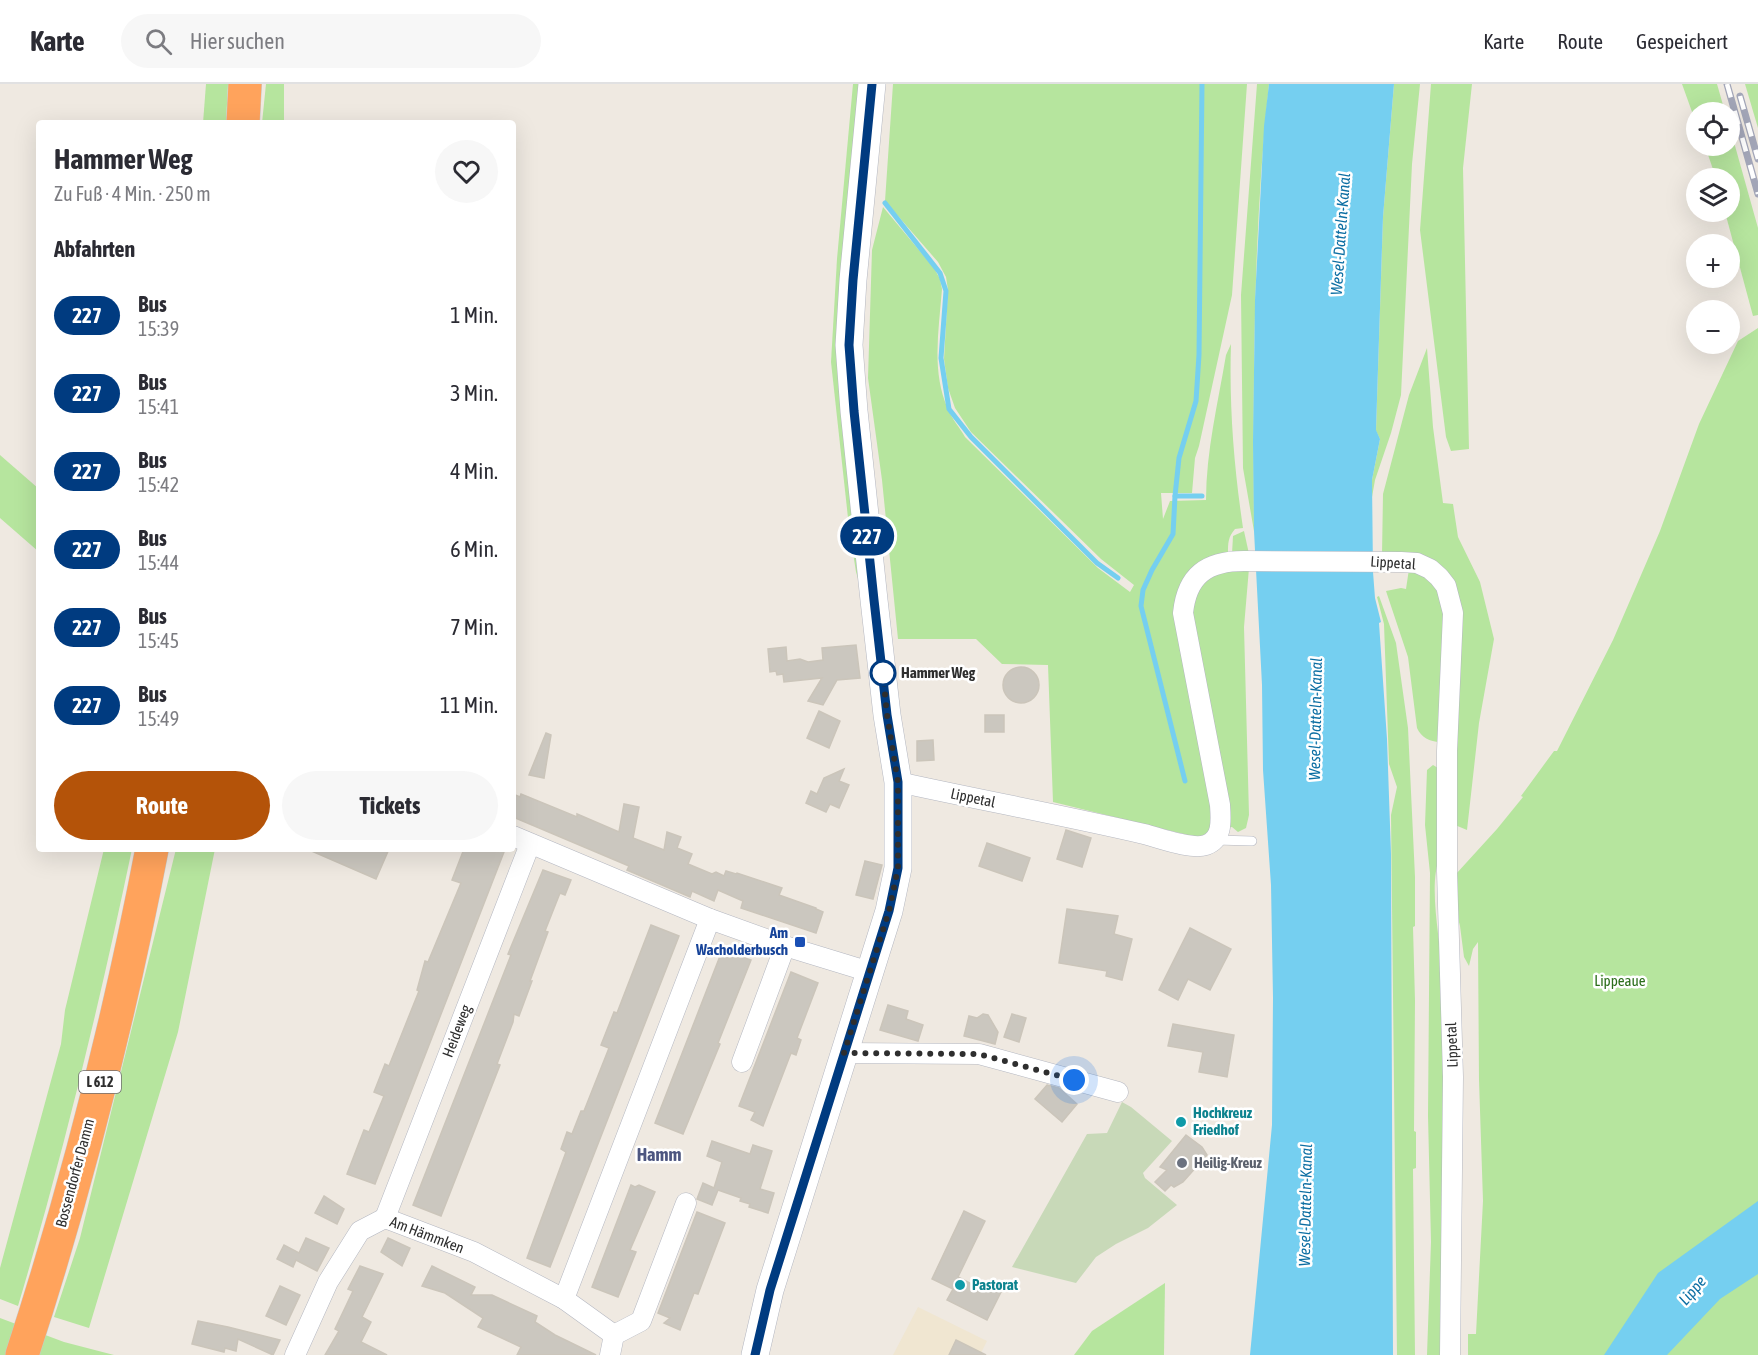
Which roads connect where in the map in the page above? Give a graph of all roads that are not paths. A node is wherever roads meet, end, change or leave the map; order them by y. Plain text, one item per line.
1 (246, 84) edge
2 (872, 84) edge
3 (243, 120) edge
4 (898, 782) junction
5 (522, 840) edge
6 (1214, 840) junction
7 (1252, 841) dead end
8 (151, 852) edge
9 (710, 919) junction
10 (785, 946) junction
11 (870, 972) junction
12 (844, 1053) junction
13 (742, 1062) dead end
14 (1118, 1092) dead end
15 (686, 1203) dead end
16 (385, 1218) junction
17 (564, 1299) junction
18 (29, 1333) edge
19 (614, 1335) junction
20 (295, 1355) edge
21 (610, 1355) edge
22 (755, 1355) edge
23 (1450, 1355) edge

1 - 3 highway
2 - 4 main road
4 - 6 street, Lippetal
4 - 11 main road
5 - 9 street
5 - 16 street, Heideweg
6 - 7 lane
6 - 23 street, Lippetal
8 - 18 highway, Bossendorfer Damm / L 612
9 - 10 street
9 - 17 street
10 - 11 street
10 - 13 street
11 - 12 main road
12 - 14 street
12 - 22 main road
15 - 19 street
16 - 17 street, Am Hämmken
16 - 20 street, Am Hämmken
17 - 19 street, Am Hämmken
19 - 21 street

